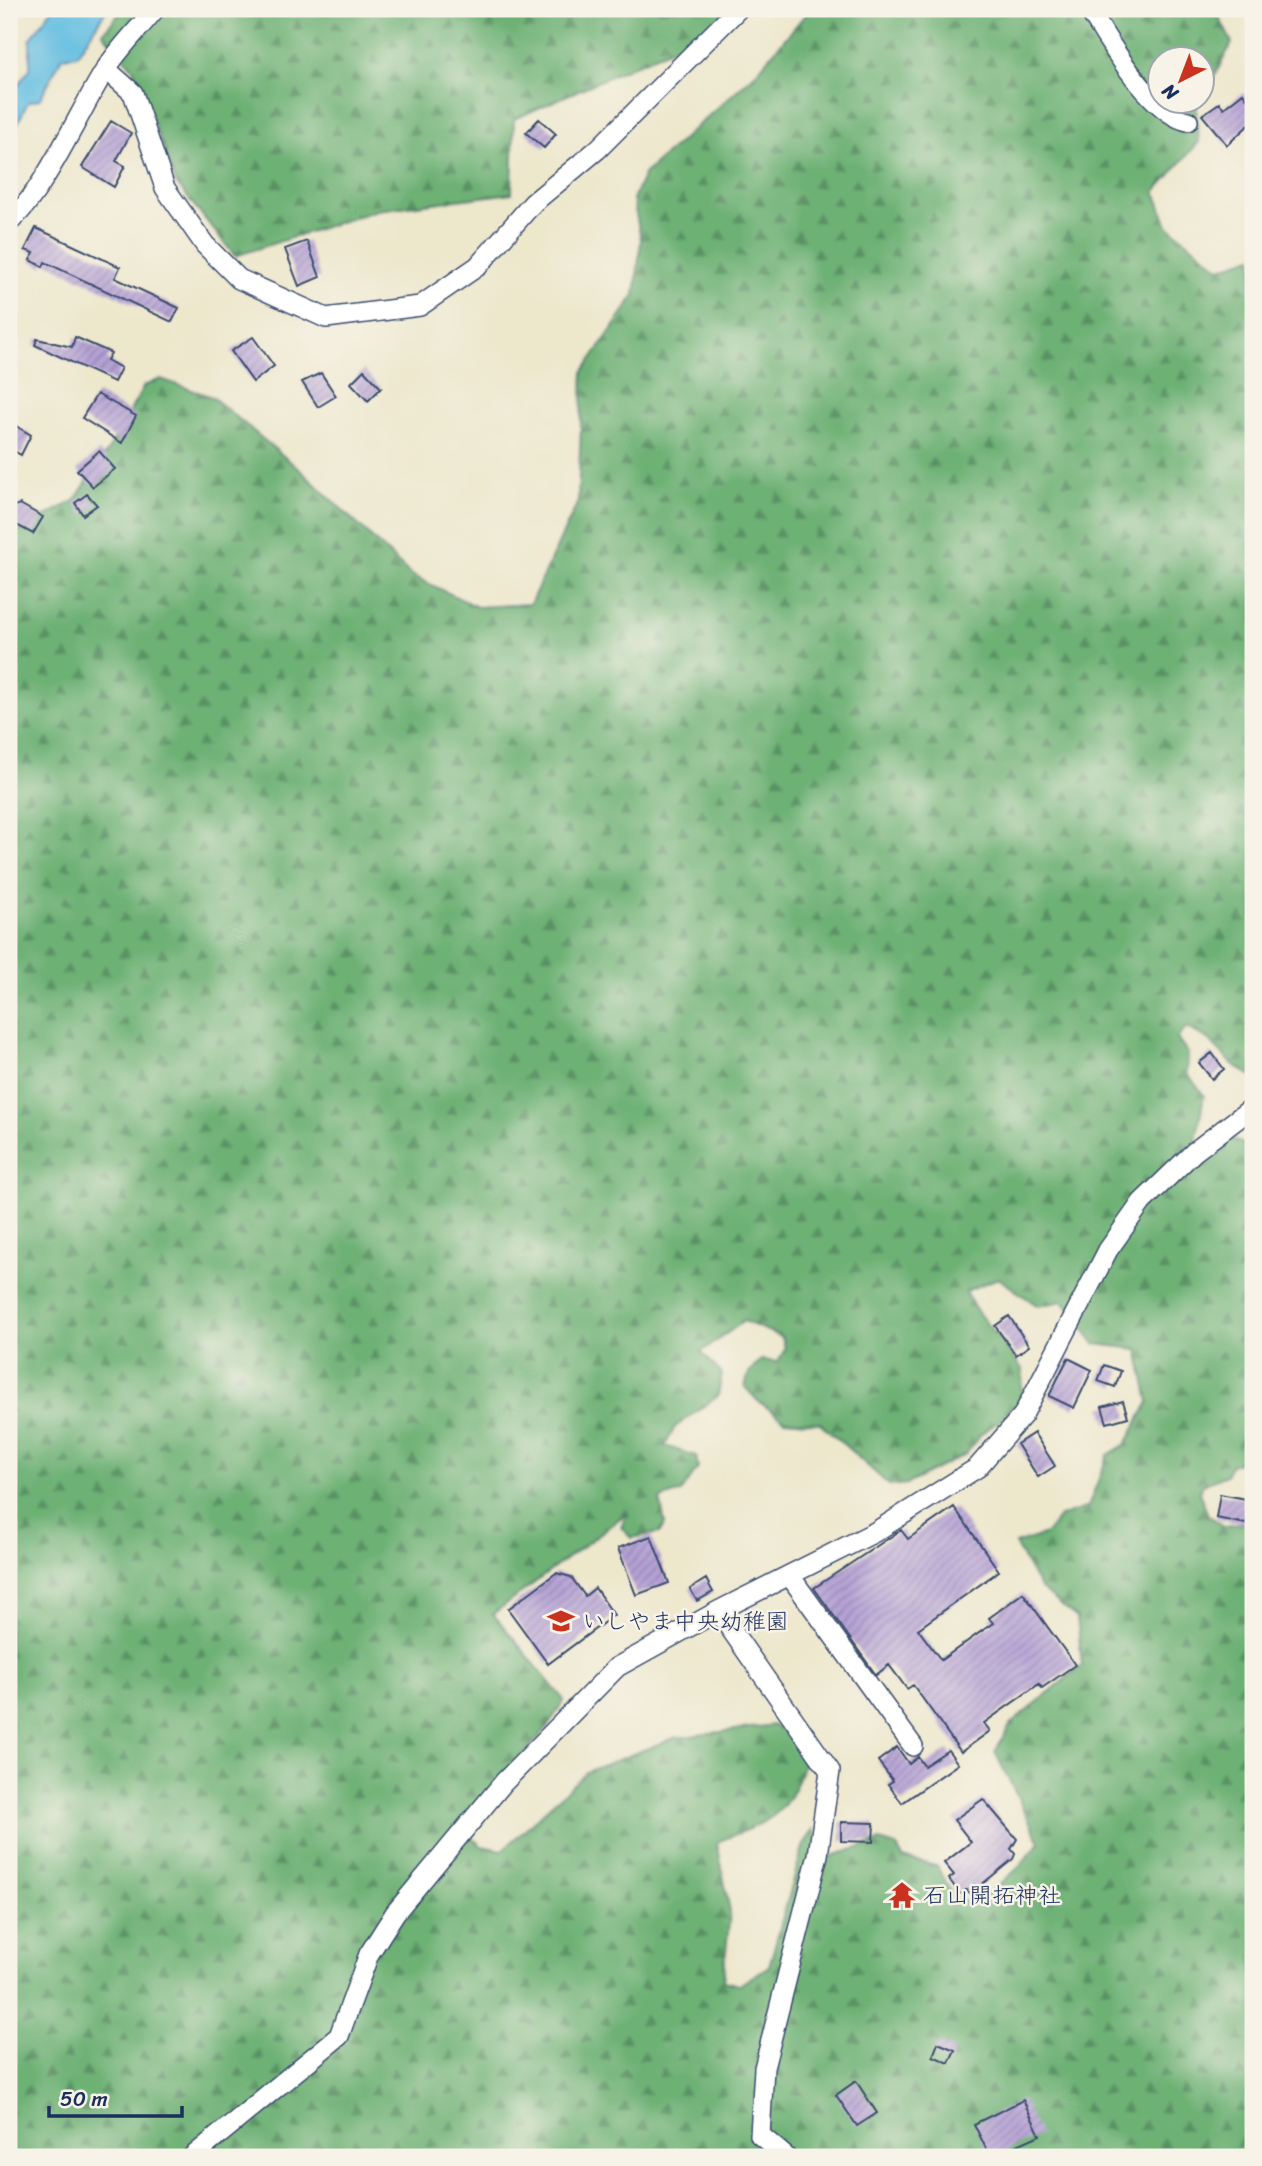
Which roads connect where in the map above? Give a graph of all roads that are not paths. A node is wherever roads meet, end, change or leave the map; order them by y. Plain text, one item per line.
1 (155, 9) edge
2 (738, 9) edge
3 (1089, 9) edge
4 (106, 69) junction
5 (1188, 121) dead end
6 (9, 222) edge
7 (1253, 1107) edge
8 (790, 1576) junction
9 (718, 1611) junction
10 (913, 1746) dead end
11 (192, 2157) edge
12 (786, 2157) edge

1 - 4 street
2 - 4 street
3 - 5 street
4 - 6 street
7 - 8 street
8 - 9 street
8 - 10 street
9 - 11 street
9 - 12 street

